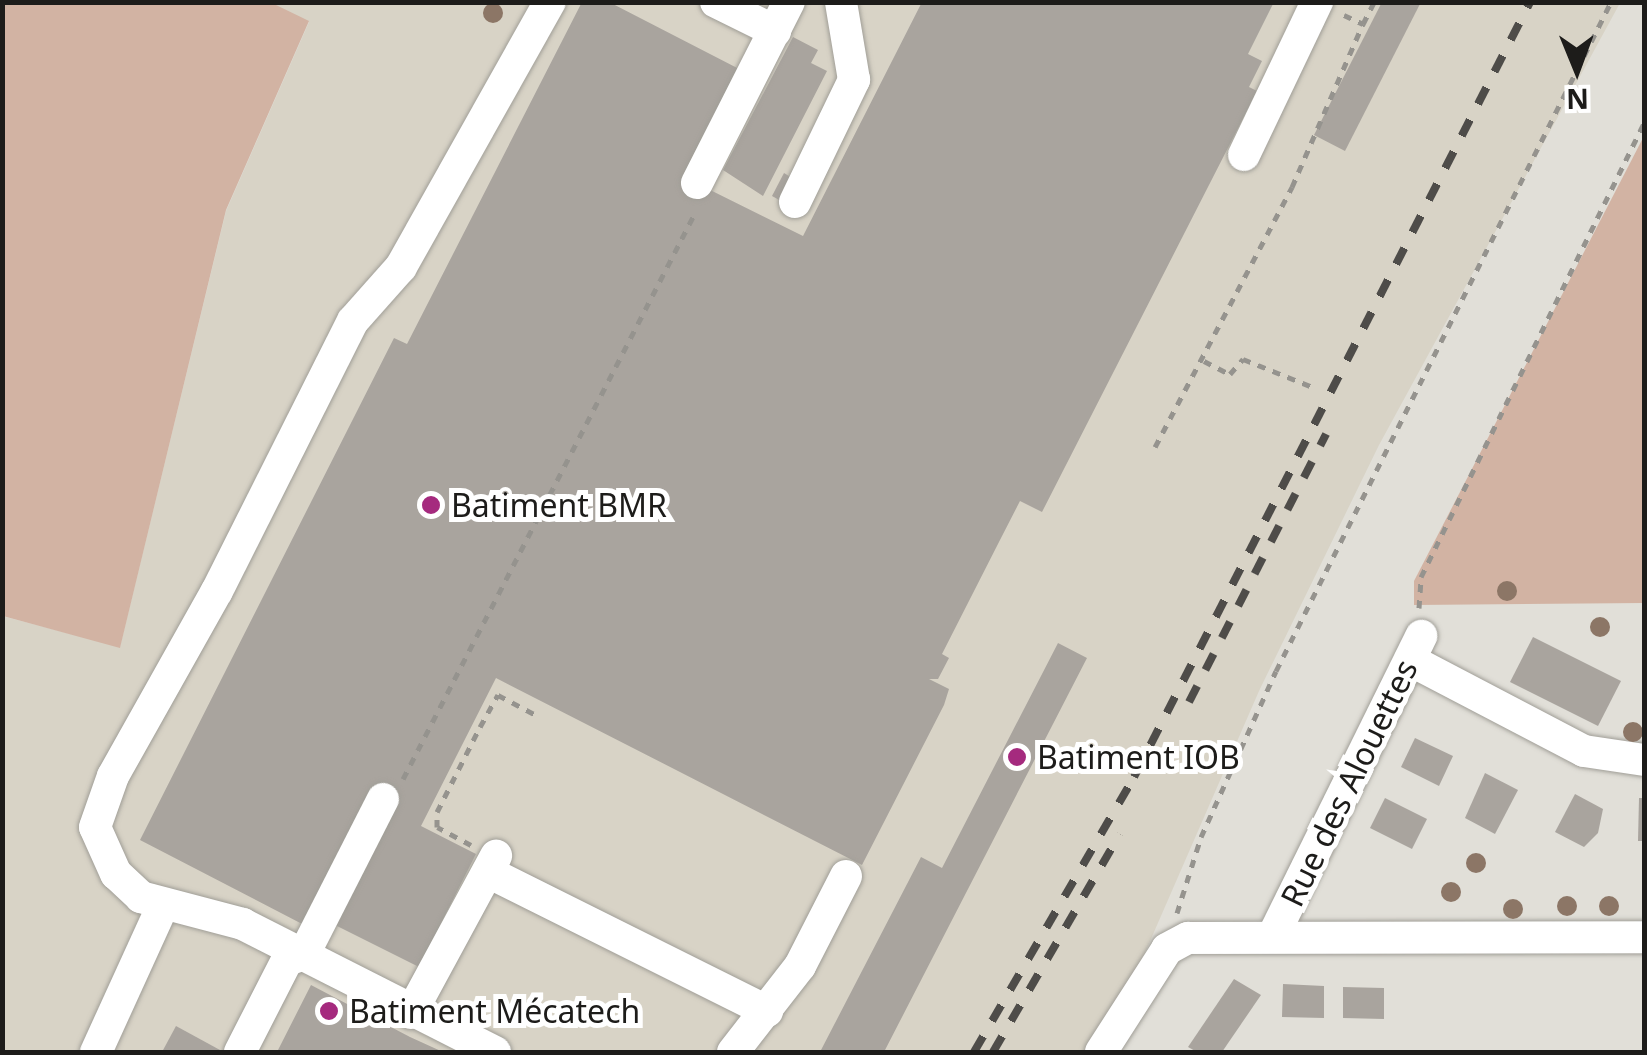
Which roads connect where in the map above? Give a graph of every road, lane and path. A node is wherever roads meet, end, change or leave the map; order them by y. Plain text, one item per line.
1 (550, 2) edge
2 (716, 2) edge
3 (841, 2) edge
4 (1374, 2) edge
5 (1611, 2) edge
6 (1328, 8) edge
7 (782, 17) edge
8 (1363, 24) junction
9 (1644, 123) edge
10 (1244, 156) dead end
11 (698, 195) joint
12 (795, 202) dead end
13 (1204, 362) junction
14 (1315, 388) dead end
15 (1155, 447) dead end
16 (1416, 648) junction
17 (1644, 760) edge
18 (390, 794) joint
19 (846, 876) dead end
20 (163, 905) junction
21 (1274, 936) junction
22 (1644, 936) edge
23 (1176, 941) junction
24 (304, 954) junction
25 (767, 1011) junction
26 (411, 1013) junction
27 (1111, 1049) edge
28 (96, 1052) edge
29 (240, 1052) edge
30 (495, 1052) edge
31 (734, 1052) edge

1 - 20 street
2 - 7 street
3 - 12 street
4 - 8 path
5 - 23 path
6 - 8 path
6 - 10 street
7 - 11 street
8 - 13 path
9 - 16 path
11 - 18 path
13 - 14 path
13 - 15 path
16 - 17 street
16 - 21 street, Rue des Alouettes
18 - 24 street
19 - 25 street
20 - 24 street
20 - 28 street
21 - 22 street
21 - 23 street, Rue des Alouettes
23 - 27 street
24 - 26 street
24 - 29 street
25 - 26 street
25 - 31 street
26 - 30 street

